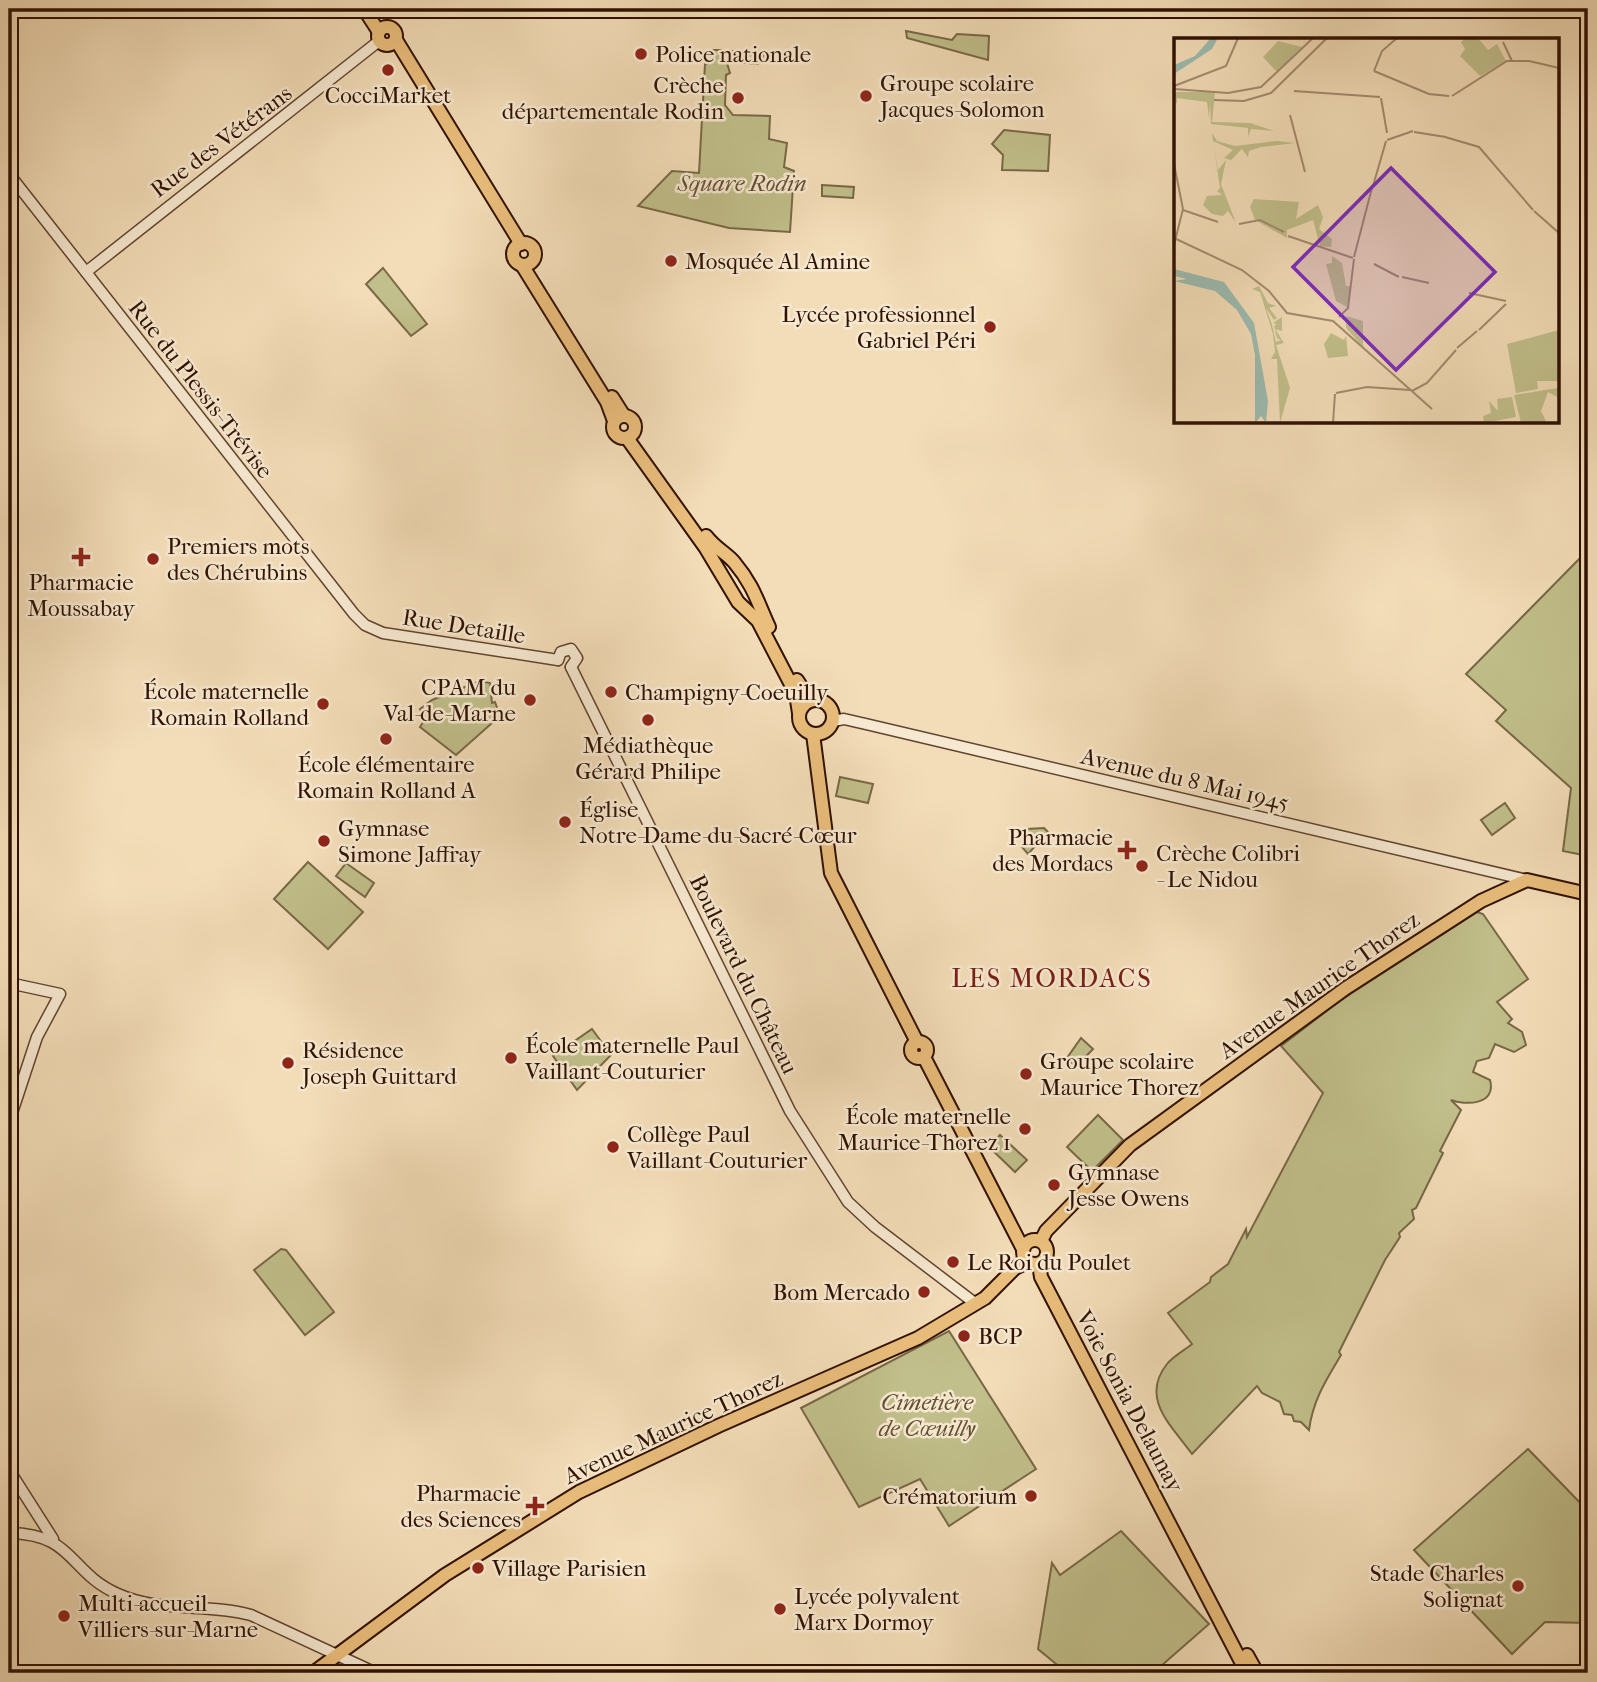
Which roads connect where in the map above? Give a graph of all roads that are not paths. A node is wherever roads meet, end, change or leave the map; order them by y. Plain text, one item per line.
1 (364, 9) edge
2 (373, 9) edge
3 (386, 37) junction
4 (9, 174) edge
5 (86, 272) junction
6 (619, 419) junction
7 (630, 435) junction
8 (717, 557) junction
9 (757, 611) junction
10 (365, 625) joint
11 (558, 660) junction
12 (571, 667) junction
13 (810, 701) junction
14 (799, 713) junction
15 (833, 721) junction
16 (813, 734) junction
17 (1527, 880) junction
18 (1588, 894) edge
19 (9, 983) edge
20 (9, 1122) edge
21 (1030, 1251) junction
22 (976, 1304) junction
23 (9, 1470) edge
24 (41, 1530) junction
25 (9, 1534) edge
26 (1188, 1556) junction
27 (337, 1655) junction
28 (306, 1673) edge
29 (313, 1673) edge
30 (376, 1673) edge
31 (1247, 1673) edge
32 (1257, 1673) edge

1 - 3 main road
2 - 3 main road
3 - 5 street, Rue des Vétérans
3 - 6 main road
4 - 5 street, Rue du Plessis-Trévise
5 - 10 street, Rue du Plessis-Trévise
6 - 7 main road
6 - 7 main road
7 - 8 main road
8 - 9 main road
8 - 9 main road
9 - 13 main road
9 - 14 main road
10 - 11 street, Rue Detaille
11 - 12 street
11 - 12 street
12 - 22 street, Boulevard du Château
13 - 14 main road
13 - 15 main road
14 - 16 main road
15 - 16 main road
15 - 17 street, Avenue du 8 Mai 1945
16 - 21 main road
17 - 18 main road
17 - 21 main road, Avenue Maurice Thorez
19 - 20 street
21 - 22 main road, Avenue Maurice Thorez
21 - 26 main road, Voie Sonia Delaunay
22 - 27 main road, Avenue Maurice Thorez
23 - 24 street
24 - 25 street
24 - 27 street
26 - 31 main road, Voie Sonia Delaunay
26 - 32 main road, Voie Sonia Delaunay
27 - 28 main road
27 - 29 main road
27 - 30 street

